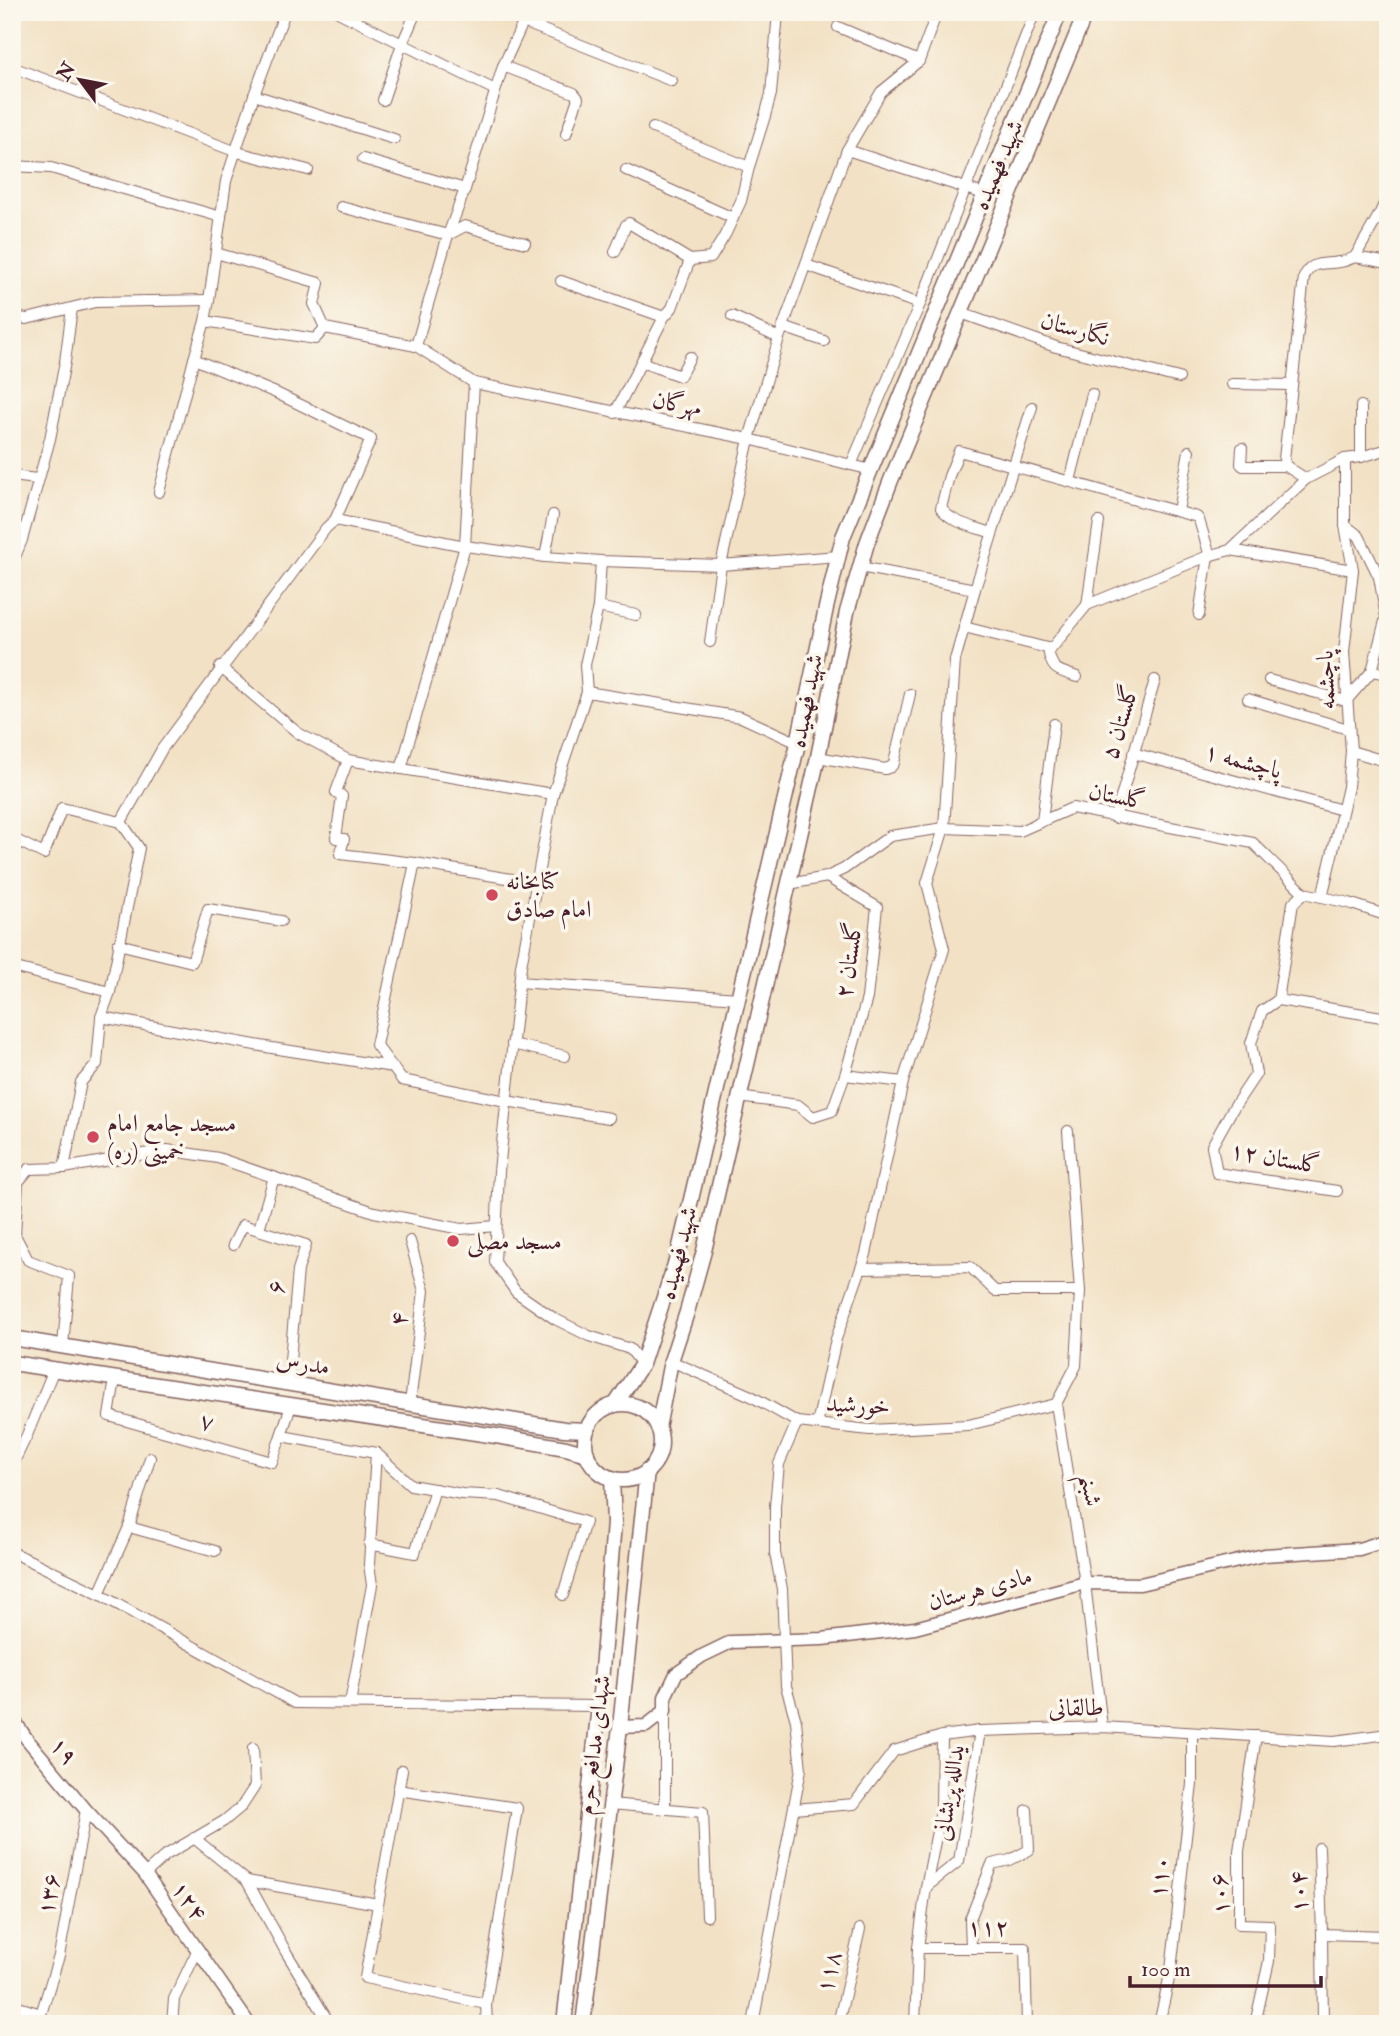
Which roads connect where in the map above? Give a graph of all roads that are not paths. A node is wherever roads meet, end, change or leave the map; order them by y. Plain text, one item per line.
1 (285, 12) edge
2 (338, 12) edge
3 (416, 12) edge
4 (778, 12) edge
5 (937, 12) edge
6 (1035, 12) edge
7 (1060, 12) edge
8 (1086, 12) edge
9 (526, 17) edge
10 (838, 27) dead end
11 (401, 44) junction
12 (919, 61) junction
13 (503, 66) junction
14 (12, 67) edge
15 (672, 81) dead end
16 (495, 90) junction
17 (254, 94) junction
18 (383, 100) dead end
19 (653, 128) dead end
20 (566, 134) dead end
21 (394, 139) dead end
22 (847, 150) junction
23 (237, 152) junction
24 (363, 159) dead end
25 (12, 166) edge
26 (749, 167) junction
27 (308, 170) dead end
28 (626, 170) dead end
29 (966, 188) junction
30 (465, 189) junction
31 (984, 194) junction
32 (1388, 195) edge
33 (341, 207) dead end
34 (221, 217) junction
35 (733, 218) junction
36 (448, 235) junction
37 (524, 243) dead end
38 (615, 252) dead end
39 (216, 253) junction
40 (1355, 257) junction
41 (690, 260) junction
42 (1388, 263) edge
43 (806, 265) junction
44 (561, 281) dead end
45 (209, 300) junction
46 (920, 304) junction
47 (72, 308) junction
48 (961, 313) junction
49 (732, 316) dead end
50 (12, 317) edge
51 (664, 317) junction
52 (205, 321) junction
53 (783, 327) junction
54 (325, 328) junction
55 (779, 338) junction
56 (824, 341) dead end
57 (416, 346) junction
58 (922, 347) junction
59 (944, 355) junction
60 (690, 357) dead end
61 (194, 359) junction
62 (641, 362) junction
63 (1179, 378) dead end
64 (909, 379) junction
65 (474, 383) junction
66 (1232, 384) dead end
67 (1292, 385) junction
68 (930, 387) junction
69 (1092, 394) dead end
70 (1362, 406) dead end
71 (1032, 407) dead end
72 (615, 413) junction
73 (749, 439) junction
74 (1242, 449) dead end
75 (1388, 449) edge
76 (1188, 451) dead end
77 (1361, 457) junction
78 (1345, 459) junction
79 (851, 465) junction
80 (1012, 465) junction
81 (1286, 466) junction
82 (871, 470) junction
83 (12, 476) edge
84 (37, 479) junction
85 (1306, 479) junction
86 (1070, 481) junction
87 (159, 492) dead end
88 (1178, 512) junction
89 (552, 515) dead end
90 (335, 520) junction
91 (1099, 522) dead end
92 (1345, 525) junction
93 (992, 533) junction
94 (465, 546) junction
95 (1230, 550) junction
96 (839, 556) junction
97 (1209, 556) junction
98 (545, 557) junction
99 (601, 561) junction
100 (12, 564) edge
101 (721, 565) junction
102 (860, 567) junction
103 (1353, 570) junction
104 (1383, 578) edge
105 (975, 589) junction
106 (1087, 605) junction
107 (598, 607) junction
108 (636, 615) dead end
109 (1199, 615) dead end
110 (964, 627) junction
111 (710, 642) dead end
112 (1048, 649) junction
113 (220, 667) junction
114 (1372, 671) junction
115 (1388, 674) edge
116 (1077, 677) dead end
117 (1155, 680) dead end
118 (1269, 680) dead end
119 (587, 692) junction
120 (910, 694) dead end
121 (1248, 699) dead end
122 (1346, 701) junction
123 (1054, 724) dead end
124 (1348, 729) junction
125 (798, 743) junction
126 (1351, 751) junction
127 (1133, 753) junction
128 (818, 757) junction
129 (348, 760) junction
130 (1388, 762) edge
131 (401, 769) junction
132 (553, 794) junction
133 (1342, 810) junction
134 (1115, 817) junction
135 (1042, 821) junction
136 (121, 822) junction
137 (944, 828) junction
138 (12, 838) edge
139 (415, 863) junction
140 (827, 877) junction
141 (537, 883) junction
142 (789, 884) junction
143 (1304, 893) junction
144 (1322, 897) junction
145 (1388, 916) edge
146 (281, 921) dead end
147 (118, 944) junction
148 (12, 967) edge
149 (519, 982) junction
150 (110, 992) junction
151 (738, 998) junction
152 (1278, 1000) junction
153 (102, 1017) junction
154 (1388, 1018) edge
155 (512, 1044) junction
156 (565, 1056) dead end
157 (393, 1067) junction
158 (845, 1075) junction
159 (903, 1082) junction
160 (739, 1097) junction
161 (506, 1101) junction
162 (610, 1118) dead end
163 (1068, 1131) dead end
164 (699, 1165) junction
165 (64, 1168) junction
166 (723, 1170) junction
167 (274, 1177) junction
168 (15, 1181) edge
169 (1337, 1191) dead end
170 (692, 1197) junction
171 (715, 1203) junction
172 (496, 1226) junction
173 (259, 1229) junction
174 (411, 1241) dead end
175 (233, 1245) dead end
176 (861, 1269) junction
177 (1080, 1291) junction
178 (12, 1338) edge
179 (62, 1346) junction
180 (671, 1361) junction
181 (12, 1363) edge
182 (642, 1364) junction
183 (54, 1370) junction
184 (115, 1379) junction
185 (288, 1383) junction
186 (410, 1403) junction
187 (1055, 1404) junction
188 (615, 1405) junction
189 (291, 1406) junction
190 (797, 1422) junction
191 (817, 1424) junction
192 (658, 1428) junction
193 (587, 1430) junction
194 (282, 1436) junction
195 (376, 1453) junction
196 (587, 1454) junction
197 (150, 1458) dead end
198 (12, 1466) edge
199 (647, 1471) junction
200 (612, 1478) junction
201 (435, 1489) junction
202 (129, 1527) junction
203 (1388, 1540) edge
204 (369, 1544) junction
205 (215, 1551) dead end
206 (12, 1552) edge
207 (1085, 1583) junction
208 (99, 1594) junction
209 (563, 1595) dead end
210 (785, 1641) junction
211 (350, 1703) junction
212 (599, 1706) junction
213 (665, 1711) junction
214 (12, 1717) edge
215 (620, 1727) junction
216 (1102, 1727) junction
217 (980, 1731) junction
218 (1192, 1733) junction
219 (1388, 1734) edge
220 (942, 1736) junction
221 (1256, 1736) junction
222 (253, 1748) dead end
223 (402, 1770) dead end
224 (398, 1790) junction
225 (610, 1804) junction
226 (665, 1809) junction
227 (794, 1809) junction
228 (86, 1810) junction
229 (1027, 1811) dead end
230 (194, 1838) junction
231 (1319, 1848) dead end
232 (145, 1874) junction
233 (247, 1881) junction
234 (926, 1887) junction
235 (378, 1905) junction
236 (707, 1916) dead end
237 (860, 1929) dead end
238 (1322, 1934) junction
239 (1388, 1936) edge
240 (918, 1948) junction
241 (971, 1948) junction
242 (198, 1949) junction
243 (486, 2004) junction
244 (12, 2005) edge
245 (38, 2019) edge
246 (172, 2024) edge
247 (249, 2024) edge
248 (330, 2024) edge
249 (487, 2024) edge
250 (564, 2024) edge
251 (583, 2024) edge
252 (753, 2024) edge
253 (838, 2024) edge
254 (915, 2024) edge
255 (1027, 2024) edge
256 (1159, 2024) edge
257 (1255, 2024) edge
258 (1323, 2024) edge

1 - 17 street
2 - 11 street
3 - 11 street
4 - 26 street
5 - 12 street
6 - 29 street
7 - 31 main road, شهید فهمیده
8 - 48 main road, شهید فهمیده
9 - 13 street
9 - 15 street
10 - 12 street
11 - 16 street
11 - 18 street
12 - 22 street
13 - 16 street
13 - 20 street
14 - 23 street
16 - 30 street
17 - 21 street
17 - 23 street
19 - 26 street
22 - 29 street
22 - 43 street
23 - 27 street
23 - 34 street
24 - 30 street
25 - 34 street
26 - 35 street
28 - 35 street
29 - 31 street
29 - 46 street
30 - 36 street
31 - 58 main road, شهید فهمیده
32 - 40 street
33 - 36 street
34 - 39 street
35 - 41 street
36 - 37 street
36 - 57 street
38 - 41 street
39 - 45 street
39 - 54 street
40 - 42 street
40 - 67 street
41 - 51 street
43 - 46 street
43 - 53 street
44 - 51 street
45 - 47 street
45 - 52 street
46 - 79 street
47 - 50 street
47 - 84 street
48 - 59 main road, شهید فهمیده
48 - 63 street, نگارستان
49 - 55 street
51 - 62 street
52 - 54 street
52 - 61 street
53 - 55 street
53 - 56 street
54 - 57 street
55 - 73 street
57 - 65 street
58 - 59 main road
58 - 64 main road, شهید فهمیده
59 - 68 main road, شهید فهمیده
60 - 62 street
61 - 87 street
61 - 90 street
62 - 72 street
64 - 68 main road
64 - 82 main road, شهید فهمیده
65 - 72 street, مهرگان
65 - 94 street
66 - 67 street
67 - 81 street
68 - 102 main road, شهید فهمیده
69 - 86 street
70 - 77 street
71 - 80 street
72 - 73 street, مهرگان
73 - 79 street, مهرگان
73 - 101 street
74 - 81 street
75 - 77 street
76 - 88 street
77 - 78 street
78 - 85 street
78 - 92 street, پاچشمه
79 - 82 street, مهرگان
80 - 86 street
80 - 93 street
80 - 93 street
81 - 85 street
82 - 96 main road, شهید فهمیده
83 - 84 street
84 - 100 street
85 - 95 street
86 - 88 street
88 - 97 street
89 - 98 street
90 - 94 street
90 - 113 street
91 - 106 street
92 - 103 street, پاچشمه
92 - 104 street
93 - 105 street
94 - 98 street
94 - 131 street
95 - 97 street
95 - 103 street
96 - 101 street
96 - 125 main road, شهید فهمیده
97 - 106 street
97 - 109 street
98 - 99 street
99 - 101 street
99 - 107 street
101 - 111 street
102 - 105 street
102 - 128 main road, شهید فهمیده
103 - 122 street, پاچشمه
104 - 114 street
105 - 110 street
106 - 112 street
107 - 108 street
107 - 119 street
110 - 112 street
110 - 137 street
112 - 116 street
113 - 129 street
113 - 136 street
114 - 115 street
114 - 122 street
117 - 127 street, گلستان ۵
118 - 122 street
119 - 125 street
119 - 132 street
120 - 128 street
121 - 124 street
122 - 124 street, پاچشمه
123 - 135 street
124 - 126 street, پاچشمه
125 - 151 main road, شهید فهمیده
126 - 130 street
126 - 133 street, پاچشمه
127 - 133 street, پاچشمه ۱
127 - 134 street, گلستان ۵
128 - 142 main road, شهید فهمیده
129 - 131 street
129 - 139 street
131 - 132 street
132 - 141 street
133 - 144 street, پاچشمه
134 - 135 street, گلستان
134 - 143 street, گلستان
135 - 137 street, گلستان
136 - 138 street
136 - 147 street
137 - 140 street, گلستان
137 - 159 street
139 - 141 street
139 - 157 street
140 - 142 street, گلستان
140 - 158 street, گلستان ۲
141 - 149 street
142 - 160 main road, شهید فهمیده
143 - 144 street
143 - 152 street
144 - 145 street
146 - 147 street
147 - 150 street
148 - 150 street
149 - 151 street
149 - 155 street
150 - 153 street
151 - 164 main road, شهید فهمیده
152 - 154 street
152 - 169 street, گلستان ۱۲
153 - 157 street
153 - 165 street
155 - 156 street
155 - 161 street
157 - 161 street
158 - 159 street
158 - 160 street
159 - 176 street
160 - 166 main road, شهید فهمیده
161 - 162 street
161 - 172 street
163 - 177 street
164 - 166 main road
164 - 170 main road, شهید فهمیده
165 - 167 street
165 - 168 street
166 - 171 main road, شهید فهمیده
167 - 172 street
167 - 173 street
168 - 179 street
170 - 171 main road
170 - 182 main road, شهید فهمیده
171 - 180 main road, شهید فهمیده
172 - 182 street
173 - 175 street
173 - 185 street, ۶
174 - 186 street, ۴
176 - 177 street
176 - 191 street
177 - 187 street
178 - 179 main road, مدرس
179 - 185 main road, مدرس
180 - 190 street, خورشید
180 - 192 main road, شهید فهمیده
181 - 183 main road, مدرس
182 - 188 main road, شهید فهمیده
183 - 184 main road, مدرس
183 - 198 street
184 - 189 main road, مدرس
184 - 194 street, ۷
185 - 186 main road, مدرس
186 - 193 main road, مدرس
187 - 191 street, خورشید
187 - 207 street, شبنم
188 - 192 main road
188 - 193 main road
189 - 194 street, ۷
189 - 196 main road, مدرس
190 - 191 street, خورشید
190 - 210 street
192 - 199 main road
193 - 196 main road
194 - 195 street
195 - 201 street
195 - 204 street
196 - 200 main road
197 - 202 street
199 - 200 main road
199 - 215 main road, شهدای مدافع حرم
200 - 212 main road, شهدای مدافع حرم
201 - 204 street
201 - 209 street
202 - 205 street
202 - 208 street
203 - 207 street, مادی هرستان
204 - 211 street
206 - 208 street
207 - 210 street, مادی هرستان
207 - 216 street, شبنم
208 - 211 street
210 - 213 street, مادی هرستان
210 - 227 street
211 - 212 street
212 - 250 main road, شهدای مدافع حرم
213 - 215 street
213 - 226 street
214 - 228 street, ۱۹
215 - 225 main road, شهدای مدافع حرم
216 - 217 street, طالقانی
216 - 218 street, طالقانی
217 - 220 street, طالقانی
217 - 234 street, یدالله پریشانی
218 - 221 street, طالقانی
218 - 256 street, ۱۱۰
219 - 221 street, طالقانی
220 - 227 street, طالقانی
220 - 234 street, یدالله پریشانی
221 - 257 street, ۱۰۶
222 - 230 street
223 - 224 street
224 - 235 street
224 - 243 street
225 - 226 street
225 - 251 main road, شهدای مدافع حرم
226 - 236 street
227 - 252 street
228 - 232 street, ۱۲۴
228 - 245 street, ۱۳۶
229 - 241 street
230 - 232 street
230 - 233 street, ۱۲۴
231 - 238 street, ۱۰۴
232 - 242 street, ۱۲۴
233 - 235 street
233 - 248 street, ۱۲۴
234 - 240 street, یدالله پریشانی
235 - 243 street
237 - 253 street, ۱۱۸
238 - 239 street, ۱۰۴
238 - 258 street, ۱۰۴
240 - 241 street, ۱۱۲
240 - 254 street, یدالله پریشانی
241 - 255 street, ۱۱۲
242 - 246 street
242 - 247 street, ۱۲۴
243 - 249 street
244 - 245 street

